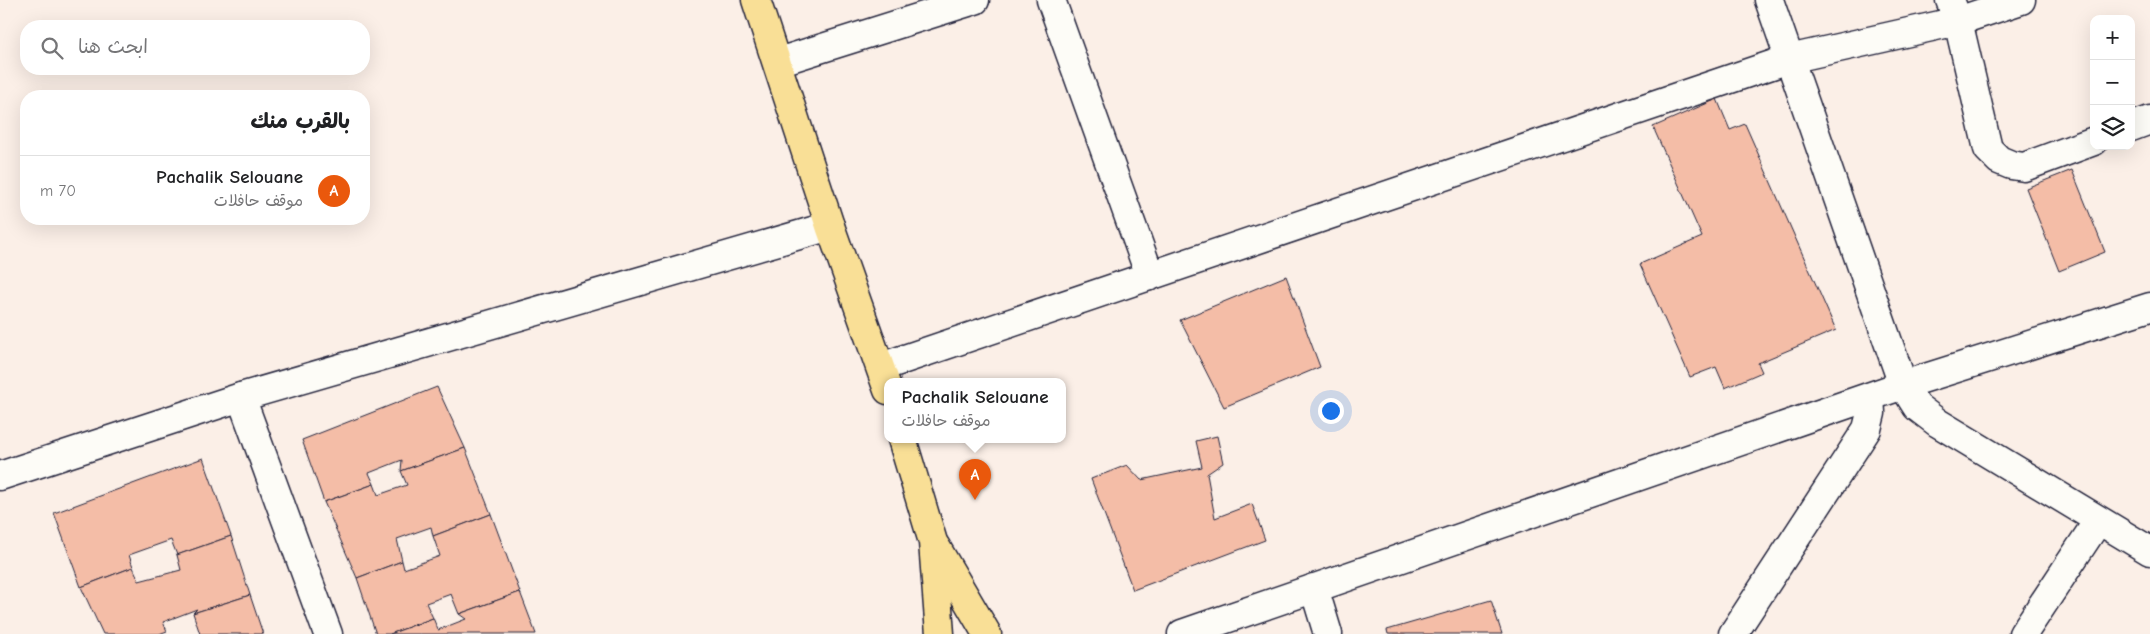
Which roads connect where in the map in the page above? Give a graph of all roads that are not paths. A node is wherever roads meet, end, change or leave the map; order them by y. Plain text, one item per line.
1 (756, 0) edge
2 (975, 0) edge
3 (1051, 0) edge
4 (1769, 0) edge
5 (2021, 0) edge
6 (1954, 11) edge
7 (1790, 59) junction
8 (778, 62) junction
9 (2150, 120) edge
10 (2135, 126) edge
11 (2090, 142) edge
12 (830, 226) junction
13 (1150, 276) junction
14 (2150, 307) edge
15 (887, 378) edge
16 (884, 379) edge
17 (1903, 385) junction
18 (241, 397) junction
19 (1870, 397) junction
20 (903, 443) edge
21 (0, 476) edge
22 (2098, 521) junction
23 (933, 542) junction
24 (2150, 552) edge
25 (1314, 588) junction
26 (1232, 616) junction
27 (328, 634) edge
28 (940, 634) edge
29 (987, 634) edge
30 (1182, 634) edge
31 (1204, 634) edge
32 (1328, 634) edge
33 (1733, 634) edge
34 (2023, 634) edge

1 - 8 highway
2 - 8 street
3 - 13 street
4 - 7 street
5 - 6 street
6 - 7 street
6 - 11 street
7 - 13 street
7 - 17 street
8 - 12 highway
9 - 10 street
12 - 16 highway
12 - 18 street
13 - 15 street
14 - 17 street
17 - 19 street
17 - 22 street
18 - 21 street
18 - 27 street
19 - 25 street
19 - 33 street
20 - 23 highway
22 - 24 street
22 - 34 street
23 - 28 highway
23 - 29 highway
25 - 26 street
25 - 32 street
26 - 30 street
26 - 31 street

